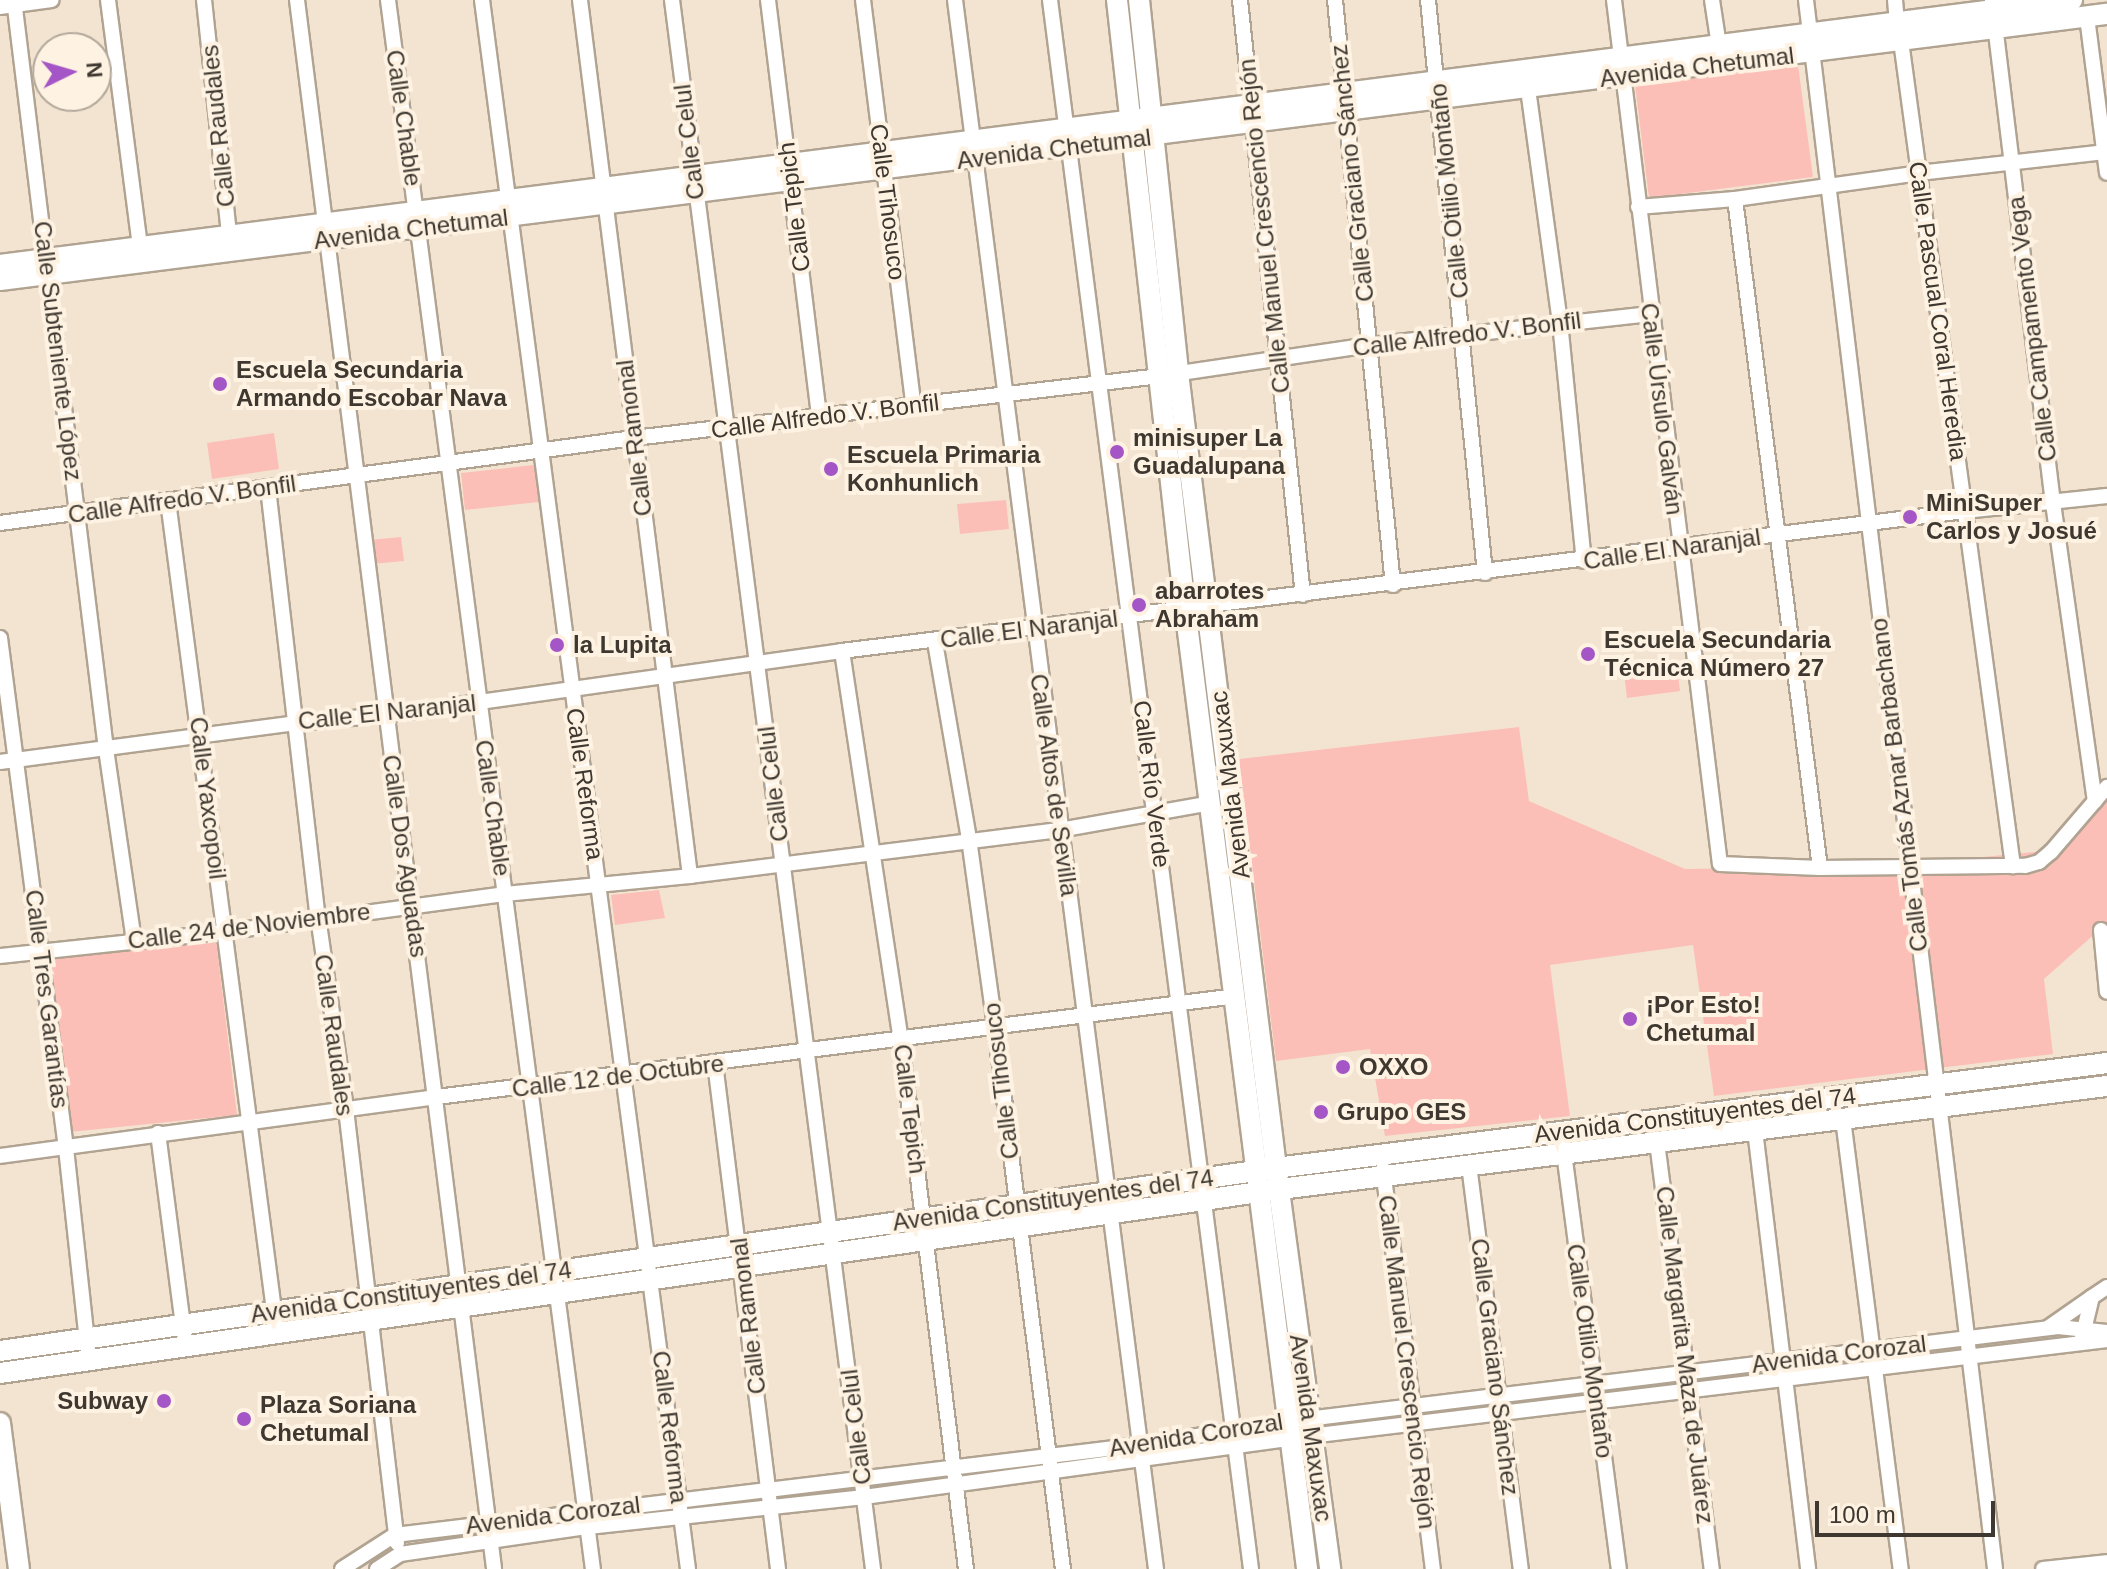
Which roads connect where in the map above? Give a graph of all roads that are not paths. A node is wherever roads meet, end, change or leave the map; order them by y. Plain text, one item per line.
1 (52, 0) edge
2 (108, 0) edge
3 (204, 0) edge
4 (297, 0) edge
5 (388, 0) edge
6 (482, 0) edge
7 (580, 0) edge
8 (672, 0) edge
9 (768, 0) edge
10 (863, 0) edge
11 (955, 0) edge
12 (1050, 0) edge
13 (1117, 0) edge
14 (1139, 0) edge
15 (1240, 0) edge
16 (1335, 0) edge
17 (1428, 0) edge
18 (1614, 0) edge
19 (1712, 0) edge
20 (1806, 0) edge
21 (1895, 0) edge
22 (2072, 0) edge
23 (10, 4) edge
24 (1993, 13) edge
25 (2097, 16) edge
26 (1899, 32) junction
27 (1811, 43) junction
28 (1719, 46) junction
29 (1622, 68) junction
30 (1528, 89) junction
31 (1437, 91) junction
32 (1345, 103) junction
33 (1252, 115) junction
34 (1154, 128) junction
35 (1130, 131) junction
36 (1066, 139) junction
37 (972, 151) junction
38 (2106, 152) edge
39 (883, 162) junction
40 (2012, 162) junction
41 (1919, 173) junction
42 (2107, 173) edge
43 (790, 174) junction
44 (1828, 185) junction
45 (695, 186) junction
46 (604, 197) junction
47 (1735, 199) junction
48 (1638, 207) junction
49 (510, 209) junction
50 (418, 220) junction
51 (325, 232) junction
52 (230, 244) junction
53 (142, 255) junction
54 (0, 265) edge
55 (46, 267) junction
56 (0, 280) edge
57 (1650, 314) junction
58 (1560, 322) junction
59 (1464, 334) junction
60 (1370, 345) junction
61 (1279, 357) junction
62 (1169, 374) junction
63 (1098, 383) junction
64 (1005, 395) junction
65 (913, 404) junction
66 (819, 415) junction
67 (727, 428) junction
68 (634, 438) junction
69 (542, 450) junction
70 (451, 463) junction
71 (355, 475) junction
72 (268, 488) junction
73 (2107, 496) edge
74 (168, 501) junction
75 (2053, 503) junction
76 (1964, 511) junction
77 (79, 513) junction
78 (0, 523) edge
79 (1868, 523) junction
80 (1780, 534) junction
81 (1680, 547) junction
82 (1584, 561) junction
83 (1485, 573) junction
84 (1393, 585) junction
85 (1303, 595) junction
86 (1208, 607) junction
87 (1185, 608) junction
88 (1130, 616) junction
89 (1034, 629) junction
90 (0, 638) edge
91 (935, 642) junction
92 (842, 651) junction
93 (759, 663) junction
94 (662, 675) junction
95 (571, 687) junction
96 (478, 703) junction
97 (387, 715) junction
98 (295, 723) junction
99 (200, 735) junction
100 (106, 749) junction
101 (8, 761) edge
102 (2107, 787) edge
103 (2095, 801) junction
104 (1211, 803) junction
105 (1156, 811) junction
106 (1060, 830) junction
107 (969, 839) junction
108 (875, 852) junction
109 (782, 863) junction
110 (2013, 866) junction
111 (1820, 868) junction
112 (1908, 868) junction
113 (690, 876) junction
114 (598, 883) junction
115 (504, 894) junction
116 (412, 907) junction
117 (318, 917) junction
118 (2101, 930) dead end
119 (224, 932) junction
120 (134, 940) junction
121 (41, 950) junction
122 (0, 956) edge
123 (2107, 992) edge
124 (1237, 996) junction
125 (1179, 1002) junction
126 (1085, 1015) junction
127 (995, 1027) junction
128 (901, 1039) junction
129 (806, 1052) junction
130 (715, 1063) junction
131 (2107, 1063) edge
132 (622, 1076) junction
133 (1934, 1085) junction
134 (2107, 1086) edge
135 (531, 1088) junction
136 (437, 1097) junction
137 (1937, 1107) junction
138 (346, 1109) junction
139 (1703, 1114) junction
140 (1843, 1119) junction
141 (251, 1121) junction
142 (1755, 1130) junction
143 (1561, 1132) junction
144 (158, 1133) junction
145 (1706, 1136) junction
146 (1657, 1142) junction
147 (66, 1148) junction
148 (1564, 1153) junction
149 (1382, 1155) junction
150 (0, 1156) edge
151 (1469, 1165) junction
152 (1383, 1176) junction
153 (1268, 1180) junction
154 (1202, 1189) junction
155 (1108, 1203) junction
156 (1016, 1206) junction
157 (924, 1219) junction
158 (1019, 1226) junction
159 (925, 1240) junction
160 (833, 1242) junction
161 (740, 1245) junction
162 (742, 1266) junction
163 (650, 1269) junction
164 (555, 1272) junction
165 (459, 1286) junction
166 (2107, 1287) edge
167 (557, 1293) junction
168 (2092, 1297) junction
169 (366, 1299) junction
170 (461, 1307) junction
171 (274, 1312) junction
172 (370, 1320) junction
173 (184, 1325) junction
174 (2047, 1328) junction
175 (2107, 1332) edge
176 (277, 1333) junction
177 (2082, 1336) junction
178 (1966, 1338) junction
179 (86, 1339) junction
180 (2107, 1340) edge
181 (184, 1346) junction
182 (0, 1351) edge
183 (1870, 1351) junction
184 (1969, 1356) junction
185 (89, 1360) junction
186 (1785, 1361) junction
187 (1873, 1368) junction
188 (1686, 1372) junction
189 (0, 1373) edge
190 (1787, 1380) junction
191 (1594, 1384) junction
192 (1689, 1391) junction
193 (1499, 1396) junction
194 (1597, 1403) junction
195 (1412, 1406) junction
196 (1501, 1414) junction
197 (0, 1423) edge
198 (1414, 1424) junction
199 (1302, 1428) junction
200 (1233, 1430) junction
201 (1140, 1445) junction
202 (1236, 1446) junction
203 (1047, 1456) junction
204 (1143, 1461) junction
205 (3, 1464) edge
206 (952, 1468) junction
207 (1051, 1473) junction
208 (861, 1479) junction
209 (955, 1485) junction
210 (768, 1491) junction
211 (864, 1497) junction
212 (679, 1501) junction
213 (771, 1508) junction
214 (585, 1511) junction
215 (681, 1517) junction
216 (489, 1522) junction
217 (588, 1527) junction
218 (395, 1535) junction
219 (491, 1542) junction
220 (400, 1554) junction
221 (2107, 1562) edge
222 (2091, 1566) edge
223 (19, 1569) edge
224 (342, 1569) edge
225 (377, 1569) edge
226 (494, 1569) edge
227 (593, 1569) edge
228 (688, 1569) edge
229 (778, 1569) edge
230 (873, 1569) edge
231 (966, 1569) edge
232 (1063, 1569) edge
233 (1156, 1569) edge
234 (1251, 1569) edge
235 (1307, 1569) edge
236 (1330, 1569) edge
237 (1433, 1569) edge
238 (1521, 1569) edge
239 (1619, 1569) edge
240 (1712, 1569) edge
241 (1808, 1569) edge
242 (1901, 1569) edge
243 (1995, 1569) edge
244 (2043, 1569) edge

1 - 23 street
2 - 53 street
3 - 52 street, Calle Raudales
4 - 51 street, Calle Dos Aguadas
5 - 50 street, Calle Chable
6 - 49 street, Calle Reforma
7 - 46 street, Calle Ramonal
8 - 45 street, Calle Celul
9 - 43 street, Calle Tepich
10 - 39 street, Calle Tihosuco
11 - 37 street, Calle Altos de Sevilla
12 - 36 street, Calle Río Verde
13 - 35 main road, Avenida Maxuxac
14 - 34 main road, Avenida Maxuxac
15 - 33 street, Calle Manuel Crescencio Rejón
16 - 32 street, Calle Graciano Sánchez
17 - 31 street, Calle Otilio Montaño
18 - 29 street, Calle Úrsulo Galván
19 - 28 street
20 - 27 street, Calle Tomás Aznar Barbachano
21 - 26 street, Calle Pascual Coral Heredia
22 - 24 main road, Avenida Chetumal
23 - 55 street, Calle Subteniente López
24 - 25 main road, Avenida Chetumal
24 - 26 main road, Avenida Chetumal
24 - 40 street, Calle Campamento Vega
25 - 38 street
26 - 27 main road, Avenida Chetumal
26 - 41 street, Calle Pascual Coral Heredia
27 - 28 main road, Avenida Chetumal
27 - 29 main road, Avenida Chetumal
27 - 44 street, Calle Tomás Aznar Barbachano
28 - 29 main road, Avenida Chetumal
29 - 30 main road, Avenida Chetumal
29 - 31 main road, Avenida Chetumal
29 - 48 street, Calle Úrsulo Galván
30 - 31 main road, Avenida Chetumal
30 - 58 street
31 - 32 main road, Avenida Chetumal
31 - 59 street, Calle Otilio Montaño
32 - 33 main road, Avenida Chetumal
32 - 60 street, Calle Graciano Sánchez
33 - 34 main road, Avenida Chetumal
33 - 61 street, Calle Manuel Crescencio Rejón
34 - 35 main road, Avenida Chetumal
34 - 62 main road, Avenida Maxuxac
35 - 36 main road, Avenida Chetumal
35 - 62 main road, Avenida Maxuxac
36 - 37 main road, Avenida Chetumal
36 - 63 street, Calle Río Verde
37 - 39 main road, Avenida Chetumal
37 - 64 street, Calle Altos de Sevilla
38 - 40 street
38 - 42 street
39 - 43 main road, Avenida Chetumal
39 - 65 street, Calle Tihosuco
40 - 41 street
40 - 75 street, Calle Campamento Vega
41 - 44 street
41 - 76 street, Calle Pascual Coral Heredia
43 - 45 main road, Avenida Chetumal
43 - 66 street, Calle Tepich
44 - 47 street
44 - 79 street, Calle Tomás Aznar Barbachano
45 - 46 main road, Avenida Chetumal
45 - 67 street, Calle Celul
46 - 49 main road, Avenida Chetumal
46 - 68 street, Calle Ramonal
47 - 48 street
47 - 80 street
48 - 57 street, Calle Úrsulo Galván
49 - 50 main road, Avenida Chetumal
49 - 69 street, Calle Reforma
50 - 51 main road, Avenida Chetumal
50 - 70 street, Calle Chable
51 - 52 main road, Avenida Chetumal
51 - 71 street, Calle Dos Aguadas
52 - 53 main road, Avenida Chetumal
53 - 55 main road, Avenida Chetumal
54 - 55 main road, Avenida Chetumal
55 - 56 main road, Avenida Chetumal
55 - 77 street, Calle Subteniente López
57 - 58 street, Calle Alfredo V. Bonfil
57 - 81 street, Calle Úrsulo Galván
58 - 59 street, Calle Alfredo V. Bonfil
58 - 82 street
59 - 60 street, Calle Alfredo V. Bonfil
59 - 83 street, Calle Otilio Montaño
60 - 61 street, Calle Alfredo V. Bonfil
60 - 84 street, Calle Graciano Sánchez
61 - 62 street, Calle Alfredo V. Bonfil
61 - 85 street, Calle Manuel Crescencio Rejón
62 - 63 street, Calle Alfredo V. Bonfil
62 - 86 main road, Avenida Maxuxac
62 - 87 main road, Avenida Maxuxac
63 - 64 street, Calle Alfredo V. Bonfil
63 - 88 street, Calle Río Verde
64 - 65 street, Calle Alfredo V. Bonfil
64 - 89 street, Calle Altos de Sevilla
65 - 66 street, Calle Alfredo V. Bonfil
66 - 67 street, Calle Alfredo V. Bonfil
67 - 68 street, Calle Alfredo V. Bonfil
67 - 93 street, Calle Celul
68 - 69 street, Calle Alfredo V. Bonfil
68 - 94 street, Calle Ramonal
69 - 70 street, Calle Alfredo V. Bonfil
69 - 95 street, Calle Reforma
70 - 71 street, Calle Alfredo V. Bonfil
70 - 96 street, Calle Chable
71 - 72 street, Calle Alfredo V. Bonfil
71 - 97 street, Calle Dos Aguadas
72 - 74 street, Calle Alfredo V. Bonfil
72 - 98 street, Calle Raudales
73 - 75 street, Calle El Naranjal
74 - 77 street, Calle Alfredo V. Bonfil
74 - 99 street, Calle Yaxcopoil
75 - 76 street, Calle El Naranjal
75 - 103 street, Calle Campamento Vega
76 - 79 street, Calle El Naranjal
76 - 110 street, Calle Pascual Coral Heredia
77 - 78 street, Calle Alfredo V. Bonfil
77 - 100 street, Calle Subteniente López
79 - 80 street, Calle El Naranjal
79 - 112 street, Calle Tomás Aznar Barbachano
80 - 81 street, Calle El Naranjal
80 - 111 street
81 - 82 street, Calle El Naranjal
81 - 111 street, Calle Úrsulo Galván
82 - 83 street, Calle El Naranjal
83 - 84 street, Calle El Naranjal
84 - 85 street, Calle El Naranjal
85 - 86 street, Calle El Naranjal
86 - 87 street, Calle El Naranjal
86 - 153 main road, Avenida Maxuxac
87 - 88 street, Calle El Naranjal
87 - 104 main road, Avenida Maxuxac
88 - 89 street, Calle El Naranjal
88 - 105 street, Calle Río Verde
89 - 91 street, Calle El Naranjal
89 - 106 street, Calle Altos de Sevilla
90 - 101 street, Calle Tres Garantías
91 - 92 street, Calle El Naranjal
91 - 107 street, Calle Tihosuco
92 - 93 street, Calle El Naranjal
92 - 108 street, Calle Tepich
93 - 94 street, Calle El Naranjal
93 - 109 street, Calle Celul
94 - 95 street, Calle El Naranjal
94 - 113 street, Calle Ramonal
95 - 96 street, Calle El Naranjal
95 - 114 street, Calle Reforma
96 - 97 street, Calle El Naranjal
96 - 115 street, Calle Chable
97 - 98 street, Calle El Naranjal
97 - 116 street, Calle Dos Aguadas
98 - 99 street, Calle El Naranjal
98 - 117 street, Calle Raudales
99 - 100 street, Calle El Naranjal
99 - 119 street, Calle Yaxcopoil
100 - 101 street, Calle El Naranjal
100 - 120 street, Calle Subteniente López
101 - 121 street, Calle Tres Garantías
102 - 103 street
103 - 110 street
104 - 105 street, Calle 24 de Noviembre
104 - 124 main road, Avenida Maxuxac
105 - 106 street, Calle 24 de Noviembre
105 - 125 street, Calle Río Verde
106 - 107 street, Calle 24 de Noviembre
106 - 126 street, Calle Altos de Sevilla
107 - 108 street, Calle 24 de Noviembre
107 - 127 street, Calle Tihosuco
108 - 109 street, Calle 24 de Noviembre
108 - 128 street, Calle Tepich
109 - 113 street, Calle 24 de Noviembre
109 - 129 street, Calle Celul
110 - 112 street
111 - 112 street
112 - 133 street, Calle Tomás Aznar Barbachano
113 - 114 street, Calle 24 de Noviembre
114 - 115 street, Calle 24 de Noviembre
114 - 132 street, Calle Reforma
115 - 116 street, Calle 24 de Noviembre
115 - 135 street, Calle Chable
116 - 117 street, Calle 24 de Noviembre
116 - 136 street, Calle Dos Aguadas
117 - 119 street, Calle 24 de Noviembre
117 - 138 street, Calle Raudales
118 - 123 street
119 - 120 street, Calle 24 de Noviembre
119 - 141 street, Calle Yaxcopoil
120 - 121 street, Calle 24 de Noviembre
121 - 122 street, Calle 24 de Noviembre
121 - 147 street, Calle Tres Garantías
124 - 125 street, Calle 12 de Octubre
124 - 153 main road, Avenida Maxuxac
125 - 126 street, Calle 12 de Octubre
125 - 154 street, Calle Río Verde
126 - 127 street, Calle 12 de Octubre
126 - 155 street, Calle Altos de Sevilla
127 - 128 street, Calle 12 de Octubre
127 - 156 street, Calle Tihosuco
128 - 129 street, Calle 12 de Octubre
128 - 157 street, Calle Tepich
129 - 130 street, Calle 12 de Octubre
129 - 160 street, Calle Celul
130 - 132 street, Calle 12 de Octubre
130 - 161 street, Calle Ramonal
131 - 133 main road, Avenida Constituyentes del 74
132 - 135 street, Calle 12 de Octubre
132 - 163 street, Calle Reforma
133 - 137 street, Calle Tomás Aznar Barbachano
133 - 139 main road, Avenida Constituyentes del 74
134 - 137 main road, Avenida Constituyentes del 74
135 - 136 street, Calle 12 de Octubre
135 - 164 street, Calle Chable
136 - 138 street, Calle 12 de Octubre
136 - 165 street, Calle Dos Aguadas
137 - 140 main road, Avenida Constituyentes del 74
137 - 178 street, Calle Tomás Aznar Barbachano
138 - 141 street, Calle 12 de Octubre
138 - 169 street, Calle Raudales
139 - 143 main road, Avenida Constituyentes del 74
139 - 145 main road
140 - 142 main road, Avenida Constituyentes del 74
140 - 183 street
141 - 144 street, Calle 12 de Octubre
141 - 171 street, Calle Yaxcopoil
142 - 145 main road, Avenida Constituyentes del 74
142 - 186 street
143 - 148 street, Calle Otilio Montaño
143 - 149 main road, Avenida Constituyentes del 74
144 - 147 street, Calle 12 de Octubre
144 - 173 street
145 - 146 main road, Avenida Constituyentes del 74
146 - 148 main road, Avenida Constituyentes del 74
146 - 188 street, Calle Margarita Maza de Juárez
147 - 150 street, Calle 12 de Octubre
147 - 179 street, Calle Tres Garantías
148 - 151 main road, Avenida Constituyentes del 74
148 - 191 street, Calle Otilio Montaño
149 - 152 street, Calle Manuel Crescencio Rejón
149 - 153 main road, Avenida Constituyentes del 74
151 - 152 main road, Avenida Constituyentes del 74
151 - 193 street, Calle Graciano Sánchez
152 - 153 main road, Avenida Constituyentes del 74
152 - 195 street, Calle Manuel Crescencio Rejón
153 - 154 main road, Avenida Constituyentes del 74
153 - 199 main road, Avenida Maxuxac
154 - 155 main road, Avenida Constituyentes del 74
154 - 200 street, Calle Río Verde
155 - 156 main road, Avenida Constituyentes del 74
155 - 158 main road, Avenida Constituyentes del 74
155 - 201 street, Calle Altos de Sevilla
156 - 157 main road, Avenida Constituyentes del 74
156 - 158 street, Calle Tihosuco
157 - 159 street, Calle Tepich
157 - 160 main road, Avenida Constituyentes del 74
158 - 159 main road, Avenida Constituyentes del 74
158 - 203 street, Calle Tihosuco
159 - 160 main road, Avenida Constituyentes del 74
159 - 206 street, Calle Tepich
160 - 161 main road, Avenida Constituyentes del 74
160 - 162 main road, Avenida Constituyentes del 74
160 - 208 street, Calle Celul
161 - 162 street, Calle Ramonal
161 - 163 main road, Avenida Constituyentes del 74
162 - 163 main road, Avenida Constituyentes del 74
162 - 210 street, Calle Ramonal
163 - 164 main road, Avenida Constituyentes del 74
163 - 167 main road, Avenida Constituyentes del 74
163 - 212 street, Calle Reforma
164 - 165 main road, Avenida Constituyentes del 74
164 - 167 street, Calle Chable
165 - 169 main road, Avenida Constituyentes del 74
165 - 170 street, Calle Dos Aguadas
166 - 168 street
167 - 170 main road, Avenida Constituyentes del 74
167 - 214 street, Calle Chable
168 - 174 street
168 - 177 street
169 - 171 main road, Avenida Constituyentes del 74
169 - 172 street, Calle Raudales
170 - 172 main road, Avenida Constituyentes del 74
170 - 216 street, Calle Dos Aguadas
171 - 173 main road, Avenida Constituyentes del 74
171 - 176 street, Calle Yaxcopoil
172 - 176 main road, Avenida Constituyentes del 74
172 - 218 street, Calle Raudales
173 - 179 main road, Avenida Constituyentes del 74
173 - 181 street
174 - 177 street, Avenida Corozal
174 - 178 street, Avenida Corozal
175 - 177 street, Avenida Corozal
176 - 181 main road, Avenida Constituyentes del 74
177 - 180 street, Avenida Corozal
177 - 184 street, Avenida Corozal
178 - 183 street, Avenida Corozal
178 - 184 street, Calle Tomás Aznar Barbachano
179 - 182 main road, Avenida Constituyentes del 74
179 - 185 street, Calle Tres Garantías
181 - 185 main road, Avenida Constituyentes del 74
183 - 186 street, Avenida Corozal
183 - 187 street
184 - 187 street, Avenida Corozal
184 - 243 street, Calle Tomás Aznar Barbachano
185 - 189 main road, Avenida Constituyentes del 74
186 - 188 street, Avenida Corozal
186 - 190 street
187 - 190 street, Avenida Corozal
187 - 242 street
188 - 191 street, Avenida Corozal
188 - 192 street, Calle Margarita Maza de Juárez
190 - 192 street, Avenida Corozal
190 - 241 street
191 - 193 street, Avenida Corozal
191 - 194 street, Calle Otilio Montaño
192 - 194 street, Avenida Corozal
192 - 240 street, Calle Margarita Maza de Juárez
193 - 195 street, Avenida Corozal
193 - 196 street, Calle Graciano Sánchez
194 - 196 street, Avenida Corozal
194 - 239 street, Calle Otilio Montaño
195 - 198 street, Calle Manuel Crescencio Rejón
195 - 199 street, Avenida Corozal
196 - 198 street, Avenida Corozal
196 - 238 street, Calle Graciano Sánchez
197 - 205 main road
198 - 199 street, Avenida Corozal
198 - 237 street, Calle Manuel Crescencio Rejón
199 - 200 street, Avenida Corozal
199 - 202 street, Avenida Corozal
199 - 235 main road, Avenida Maxuxac
199 - 236 main road, Avenida Maxuxac
200 - 201 street, Avenida Corozal
200 - 202 street, Calle Río Verde
201 - 203 street, Avenida Corozal
201 - 204 street, Calle Altos de Sevilla
202 - 204 street, Avenida Corozal
202 - 234 street, Calle Río Verde
203 - 206 street, Avenida Corozal
203 - 207 street, Calle Tihosuco
204 - 207 street, Avenida Corozal
204 - 233 street, Calle Altos de Sevilla
205 - 223 main road
206 - 208 street, Avenida Corozal
206 - 209 street, Calle Tepich
207 - 209 street, Avenida Corozal
207 - 232 street, Calle Tihosuco
208 - 210 street, Avenida Corozal
208 - 211 street, Calle Celul
209 - 211 street, Avenida Corozal
209 - 231 street, Calle Tepich
210 - 212 street, Avenida Corozal
210 - 213 street, Calle Ramonal
211 - 213 street, Avenida Corozal
211 - 230 street, Calle Celul
212 - 214 street, Avenida Corozal
212 - 215 street, Calle Reforma
213 - 215 street, Avenida Corozal
213 - 229 street, Calle Ramonal
214 - 216 street, Avenida Corozal
214 - 217 street, Calle Chable
215 - 217 street, Avenida Corozal
215 - 228 street, Calle Reforma
216 - 218 street, Avenida Corozal
216 - 219 street, Calle Dos Aguadas
217 - 219 street, Avenida Corozal
217 - 227 street, Calle Chable
218 - 220 street, Calle Raudales
218 - 224 street, Avenida Corozal
219 - 220 street, Avenida Corozal
219 - 226 street, Calle Dos Aguadas
220 - 225 street, Avenida Corozal
221 - 222 street
222 - 244 street

